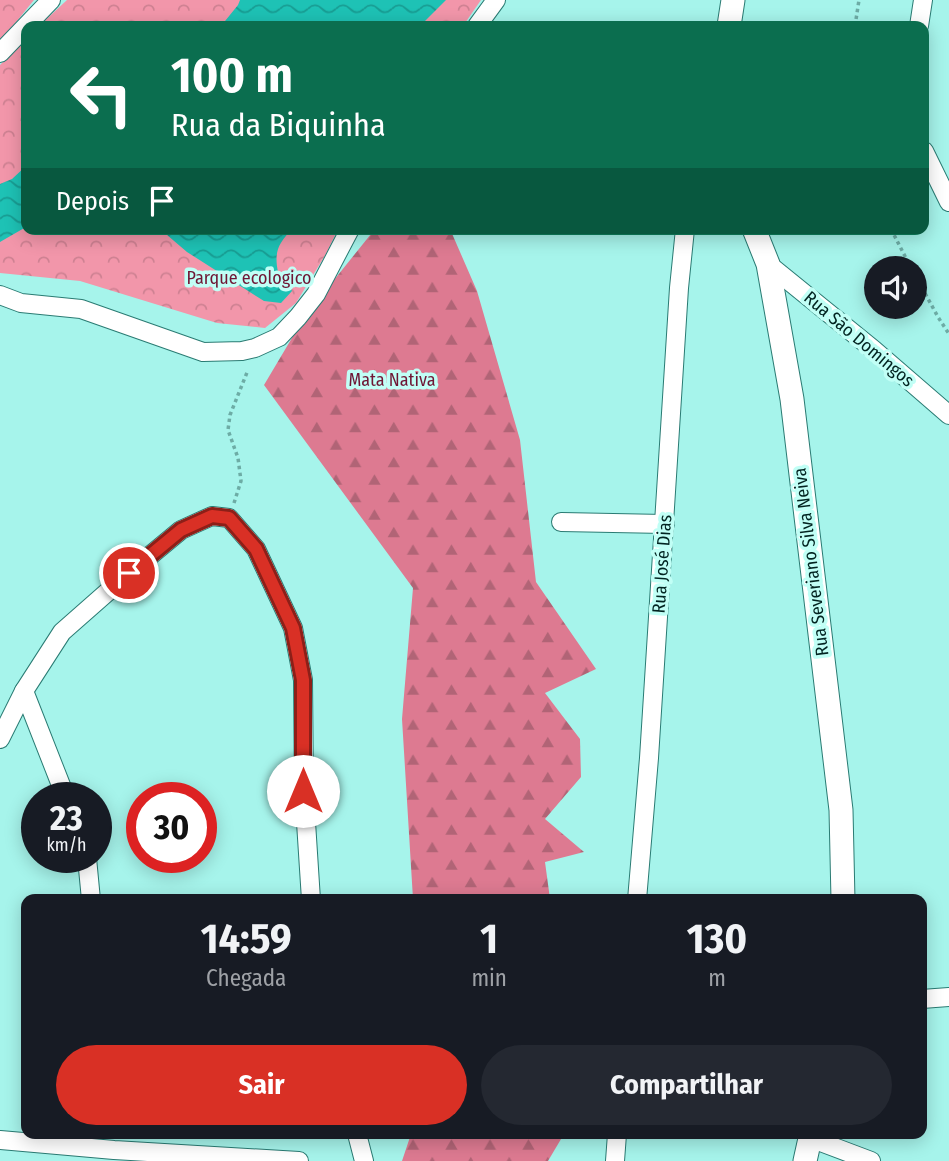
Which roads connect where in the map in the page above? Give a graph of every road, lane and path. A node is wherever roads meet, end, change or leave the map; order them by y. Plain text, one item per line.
1 (51, 0) edge
2 (496, 0) edge
3 (733, 0) edge
4 (859, 0) edge
5 (923, 0) edge
6 (31, 21) edge
7 (481, 21) edge
8 (730, 21) edge
9 (856, 21) edge
10 (920, 21) edge
11 (21, 31) edge
12 (0, 53) edge
13 (929, 161) edge
14 (949, 202) edge
15 (347, 235) edge
16 (684, 235) edge
17 (756, 235) edge
18 (894, 235) edge
19 (905, 256) edge
20 (768, 264) junction
21 (0, 295) edge
22 (927, 297) edge
23 (949, 334) edge
24 (255, 348) junction
25 (949, 415) edge
26 (229, 518) junction
27 (561, 522) dead end
28 (665, 524) junction
29 (24, 691) junction
30 (0, 739) edge
31 (60, 782) edge
32 (88, 873) edge
33 (90, 894) edge
34 (311, 894) edge
35 (638, 894) edge
36 (843, 894) edge
37 (949, 997) edge
38 (927, 999) edge
39 (358, 1139) edge
40 (617, 1139) edge
41 (810, 1139) edge
42 (818, 1139) edge
43 (0, 1140) edge
44 (114, 1142) edge
45 (299, 1161) edge
46 (365, 1161) edge
47 (615, 1161) edge
48 (805, 1161) edge
49 (871, 1161) edge

1 - 6 street
2 - 7 street
3 - 8 street
4 - 9 path
5 - 10 street
11 - 12 street
13 - 14 street
15 - 24 street
16 - 28 street, Rua José Dias
17 - 20 street, Rua Severiano Silva Neiva
18 - 19 path
20 - 25 street, Rua São Domingos
20 - 36 street, Rua Severiano Silva Neiva
21 - 24 street
22 - 23 path
24 - 26 path
26 - 29 street
26 - 34 street
27 - 28 street
28 - 35 street, Rua José Dias
29 - 30 street
29 - 31 street
32 - 33 street
37 - 38 street
39 - 46 street
40 - 47 street
41 - 48 street
42 - 49 street
43 - 44 street
44 - 45 street

